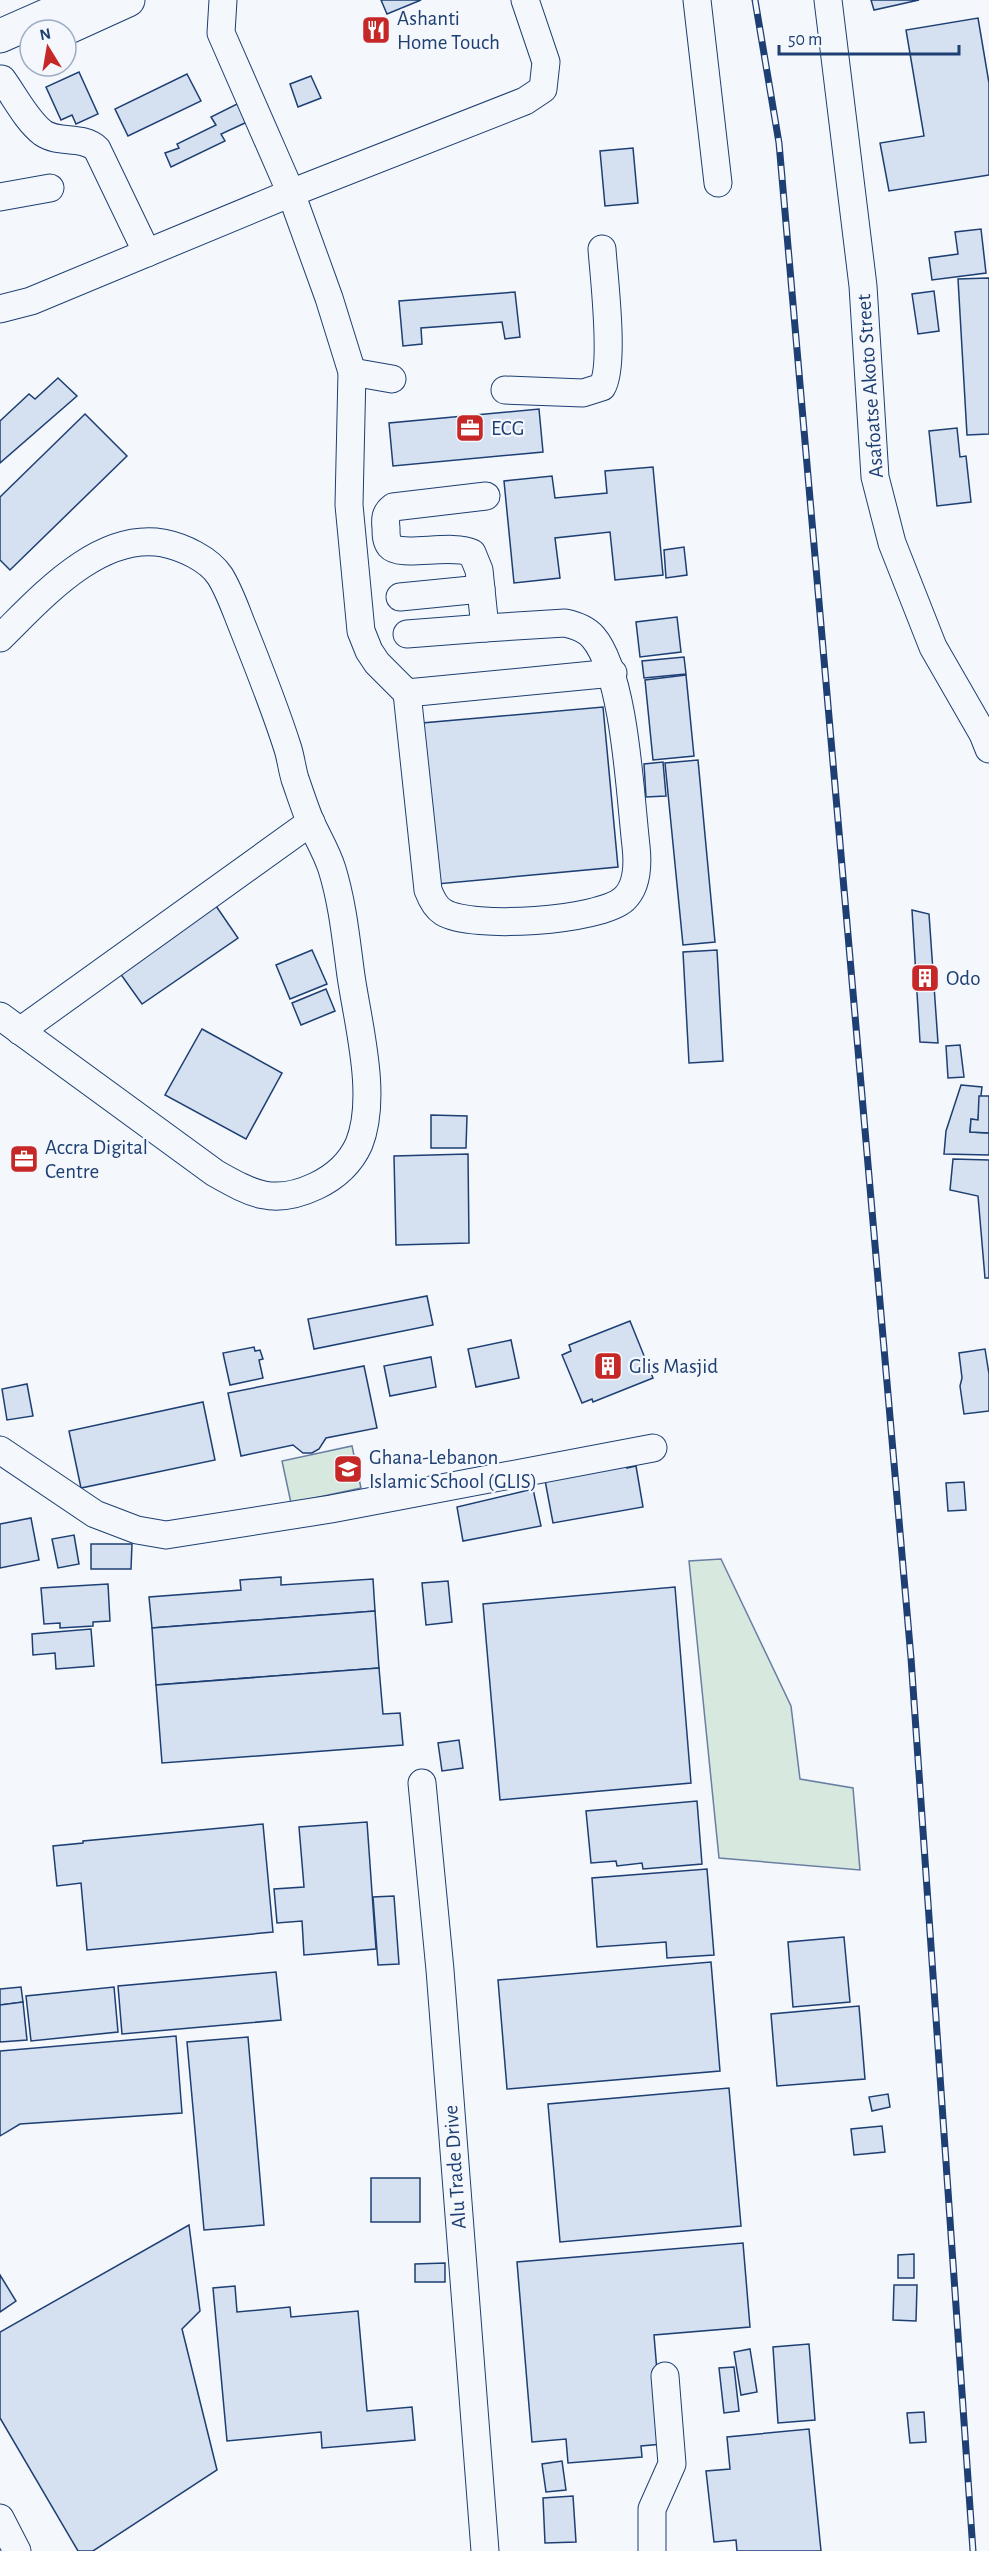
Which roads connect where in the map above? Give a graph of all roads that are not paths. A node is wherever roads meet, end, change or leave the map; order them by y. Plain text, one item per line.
1 (29, 0) edge
2 (82, 0) edge
3 (128, 0) edge
4 (223, 0) edge
5 (525, 0) edge
6 (697, 0) edge
7 (828, 0) edge
8 (0, 13) edge
9 (78, 23) edge
10 (0, 36) edge
11 (18, 54) edge
12 (1, 68) edge
13 (718, 183) dead end
14 (50, 188) dead end
15 (291, 193) junction
16 (0, 197) edge
17 (602, 249) dead end
18 (147, 253) junction
19 (0, 309) edge
20 (352, 372) junction
21 (392, 379) dead end
22 (505, 390) dead end
23 (486, 496) dead end
24 (481, 589) junction
25 (400, 597) dead end
26 (485, 628) junction
27 (407, 634) dead end
28 (0, 638) edge
29 (613, 673) junction
30 (408, 693) junction
31 (989, 749) edge
32 (311, 822) junction
33 (10, 1023) edge
34 (653, 1448) dead end
35 (0, 1450) edge
36 (422, 1783) dead end
37 (665, 2376) dead end
38 (0, 2518) edge
39 (13, 2549) edge
40 (485, 2551) edge
41 (652, 2551) edge

1 - 8 main road
2 - 10 main road
3 - 9 main road
4 - 15 street
5 - 15 street
6 - 13 street
7 - 31 street, Asafoatse Akoto Street
11 - 12 main road
12 - 18 street
14 - 16 street
15 - 18 street
15 - 20 street
17 - 22 street
18 - 19 street
20 - 21 street
20 - 30 street
23 - 24 street
24 - 25 street
24 - 26 street
26 - 27 street
26 - 29 street
28 - 32 street
29 - 30 street
29 - 30 street
32 - 33 street
32 - 33 street
34 - 35 street
36 - 40 street, Alu Trade Drive
37 - 41 street
38 - 39 street

